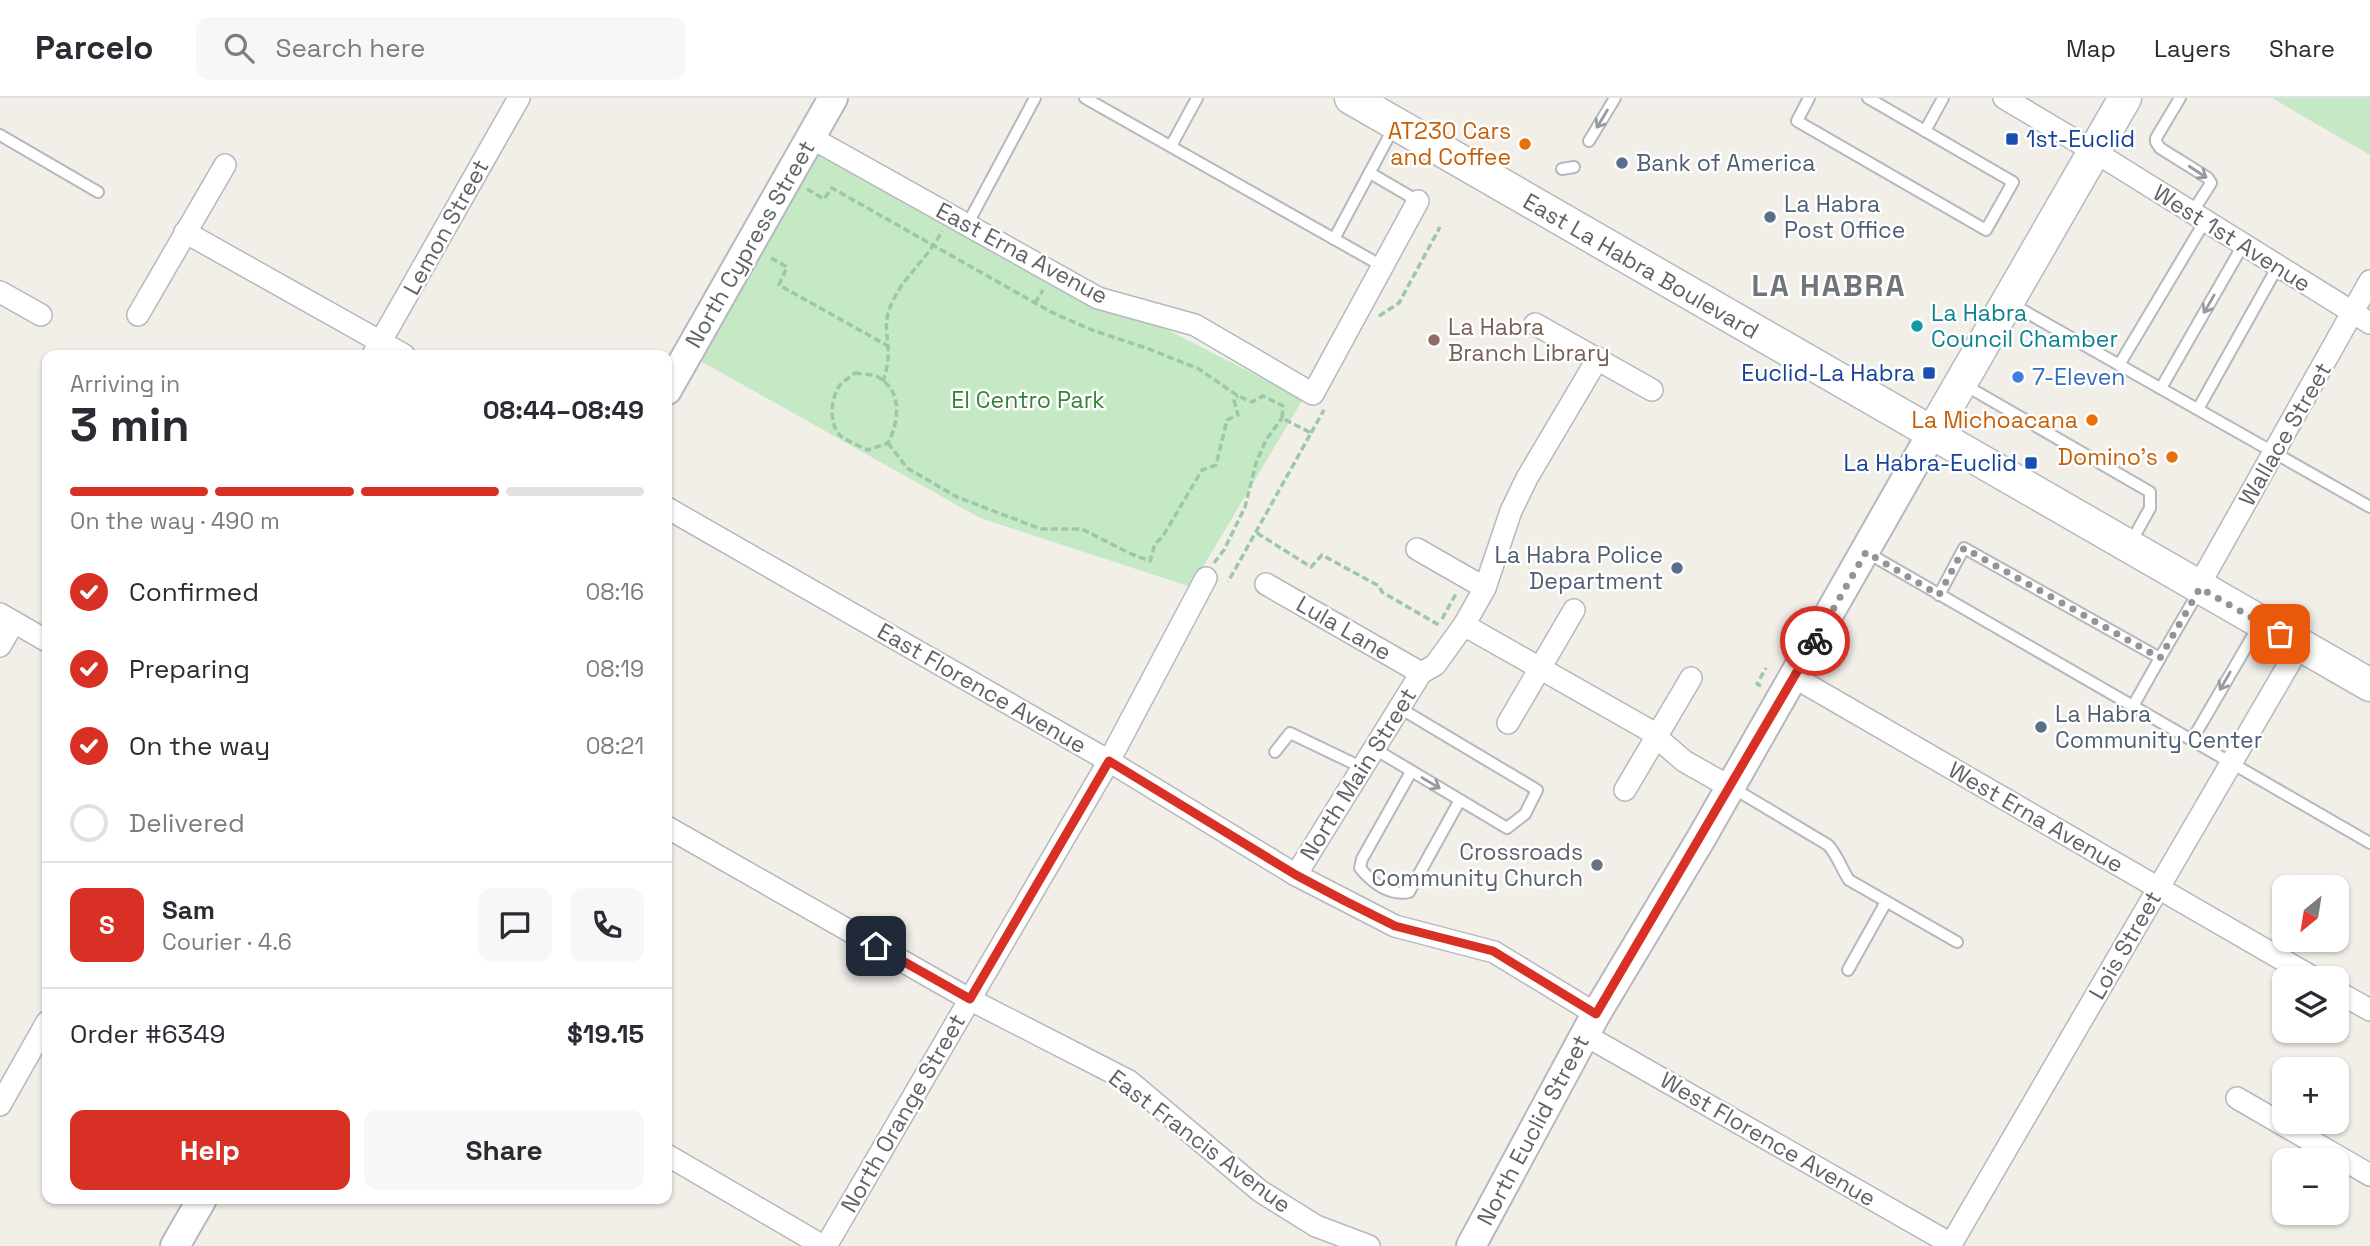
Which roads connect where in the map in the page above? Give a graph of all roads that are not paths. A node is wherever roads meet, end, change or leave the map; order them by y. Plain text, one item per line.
1 (519, 98) edge
2 (833, 98) edge
3 (1035, 98) edge
4 (1086, 98) edge
5 (1197, 98) edge
6 (1351, 98) edge
7 (1615, 98) edge
8 (1809, 98) edge
9 (1868, 98) edge
10 (1943, 98) edge
11 (2004, 98) edge
12 (2125, 98) edge
13 (2180, 98) edge
14 (1396, 124) junction
15 (1925, 131) junction
16 (0, 135) edge
17 (810, 137) junction
18 (1589, 141) dead end
19 (1171, 146) junction
20 (2095, 152) junction
21 (225, 164) dead end
22 (1370, 173) junction
23 (98, 192) dead end
24 (1418, 201) joint
25 (2198, 217) junction
26 (967, 225) junction
27 (185, 232) junction
28 (1334, 239) junction
29 (2243, 245) junction
30 (1382, 266) junction
31 (2278, 266) junction
32 (2370, 281) edge
33 (0, 292) edge
34 (2008, 302) junction
35 (138, 314) dead end
36 (41, 315) dead end
37 (2362, 318) edge
38 (1535, 324) dead end
39 (377, 349) edge
40 (1598, 358) junction
41 (2119, 365) junction
42 (672, 381) edge
43 (1961, 383) junction
44 (2161, 388) junction
45 (1652, 390) dead end
46 (2198, 409) junction
47 (1932, 433) junction
48 (2274, 452) junction
49 (2370, 508) edge
50 (672, 511) edge
51 (2128, 546) junction
52 (1417, 549) dead end
53 (1866, 552) junction
54 (1209, 571) road end
55 (1476, 583) junction
56 (1266, 584) dead end
57 (2199, 587) junction
58 (1939, 595) junction
59 (1574, 610) dead end
60 (7, 618) edge
61 (2260, 622) junction
62 (1464, 625) junction
63 (42, 638) edge
64 (2300, 645) junction
65 (0, 646) edge
66 (2160, 658) junction
67 (1540, 668) junction
68 (1421, 673) junction
69 (1794, 677) junction
70 (1691, 678) dead end
71 (2370, 685) edge
72 (2133, 706) junction
73 (1398, 707) junction
74 (1508, 723) dead end
75 (1656, 736) junction
76 (2192, 740) junction
77 (1373, 748) junction
78 (1275, 752) dead end
79 (1109, 761) junction
80 (2231, 762) junction
81 (1361, 767) junction
82 (1411, 772) junction
83 (1730, 787) junction
84 (1625, 790) dead end
85 (1460, 800) junction
86 (672, 830) edge
87 (2370, 843) edge
88 (1296, 875) junction
89 (2158, 888) junction
90 (1886, 902) junction
91 (1957, 942) dead end
92 (2293, 966) edge
93 (1848, 970) dead end
94 (2349, 998) edge
95 (970, 999) junction
96 (2370, 1010) edge
97 (1590, 1025) junction
98 (42, 1031) edge
99 (2237, 1098) dead end
100 (0, 1105) edge
101 (672, 1158) edge
102 (2370, 1175) edge
103 (199, 1204) edge
104 (1951, 1245) edge
105 (176, 1246) edge
106 (825, 1246) edge
107 (1369, 1246) edge
108 (1471, 1246) edge

1 - 39 street, Lemon Street
2 - 17 street, North Cypress Street
3 - 26 lane
4 - 19 lane
5 - 19 lane
6 - 14 main road, East La Habra Boulevard
7 -> 18 lane
8 - 15 lane
9 - 15 lane
10 - 15 lane
11 - 20 street, West 1st Avenue
12 - 20 main road
13 -> 25 lane
14 - 22 lane
14 - 47 main road, East La Habra Boulevard
16 - 23 lane
17 - 26 street, East Erna Avenue
17 - 42 street, North Cypress Street
19 - 28 lane
20 - 25 street, West 1st Avenue
20 - 34 main road
21 - 27 street
22 - 24 lane
22 - 28 lane
24 - 30 street
25 - 29 street, West 1st Avenue
25 - 41 lane
26 - 30 street, East Erna Avenue
27 - 35 street
27 - 39 street
28 - 30 lane
29 - 31 street, West 1st Avenue
29 -> 44 lane
31 - 37 street, West 1st Avenue
31 - 46 lane
32 - 37 street, Wallace Street
33 - 36 street
34 - 41 lane
34 - 43 main road
37 - 48 street, Wallace Street
38 - 40 street
40 - 45 street
40 - 55 street, North Main Street
41 - 44 lane
43 - 47 main road
43 - 51 lane
44 - 46 lane
46 - 48 lane
47 - 51 main road, East La Habra Boulevard
47 - 53 street, North Euclid Street
48 - 49 lane
48 - 57 street, Wallace Street
50 - 79 street, East Florence Avenue
51 - 57 main road, East La Habra Boulevard
52 - 55 street
53 - 58 lane
53 - 69 street, North Euclid Street
54 - 79 street, North Orange Street
55 - 62 street, North Main Street
56 - 68 street, Lula Lane
57 - 61 main road, East La Habra Boulevard
57 - 66 lane
58 - 66 lane
58 - 72 lane
59 - 67 street
60 - 63 street
60 - 65 street
61 - 64 main road, East La Habra Boulevard
61 -> 76 lane
62 - 67 street
62 - 68 street, North Main Street
64 - 71 main road, East La Habra Boulevard
64 - 80 street, Lois Street
66 - 72 lane
67 - 74 street
67 - 75 street
68 - 73 street, North Main Street
69 - 83 street, North Euclid Street
69 - 89 street, West Erna Avenue
70 - 75 street
72 - 76 lane
73 - 77 street, North Main Street
73 - 85 lane
75 - 83 street
75 - 84 street
76 - 80 lane
77 - 81 street, North Main Street
77 - 82 lane
78 - 81 lane
79 - 88 street, East Florence Avenue
79 - 95 street, North Orange Street
80 - 87 lane
80 - 89 street, Lois Street
81 - 88 street, North Main Street
82 -> 85 lane
82 - 85 lane
83 - 90 lane
83 - 97 street, North Euclid Street
86 - 95 street, East Francis Avenue
88 - 97 street, East Florence Avenue
89 - 92 street, West Erna Avenue
89 - 104 street, Lois Street
90 - 91 lane
90 - 93 lane
94 - 96 street
95 - 106 street, North Orange Street
95 - 107 street, East Francis Avenue
97 - 104 street, West Florence Avenue
97 - 108 street, North Euclid Street
98 - 100 street
99 - 102 street
101 - 106 street
103 - 105 street

